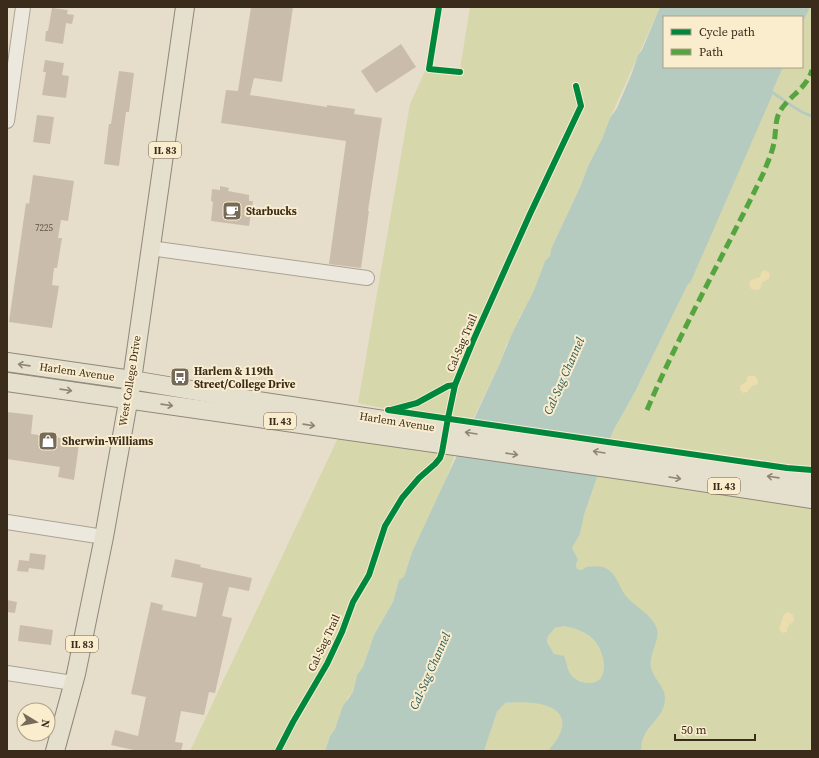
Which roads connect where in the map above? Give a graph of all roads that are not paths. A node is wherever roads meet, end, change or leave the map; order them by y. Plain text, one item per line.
1 (23, 7) edge
2 (185, 7) edge
3 (7, 121) edge
4 (150, 248) junction
5 (367, 278) dead end
6 (7, 362) edge
7 (132, 380) junction
8 (7, 382) edge
9 (128, 400) junction
10 (432, 435) junction
11 (637, 465) junction
12 (812, 482) edge
13 (812, 499) edge
14 (7, 522) edge
15 (104, 536) junction
16 (7, 673) edge
17 (73, 683) junction
18 (55, 751) edge

1 - 3 street
2 - 4 main road, West College Drive / IL 83
4 - 5 street
4 - 7 main road, West College Drive / IL 83
7 -> 6 main road, Harlem Avenue / IL 43
7 - 9 main road, West College Drive / IL 83
7 - 10 main road, Harlem Avenue / IL 43
8 -> 9 main road, Harlem Avenue / IL 43
9 -> 10 main road, Harlem Avenue / IL 43
9 - 15 main road, West College Drive / IL 83
10 - 11 main road, Harlem Avenue / IL 43
12 -> 11 main road, Harlem Avenue / IL 43
11 -> 13 main road, Harlem Avenue / IL 43
14 - 15 street
15 - 17 main road, West College Drive / IL 83
16 - 17 street
17 - 18 main road, West College Drive / IL 83

